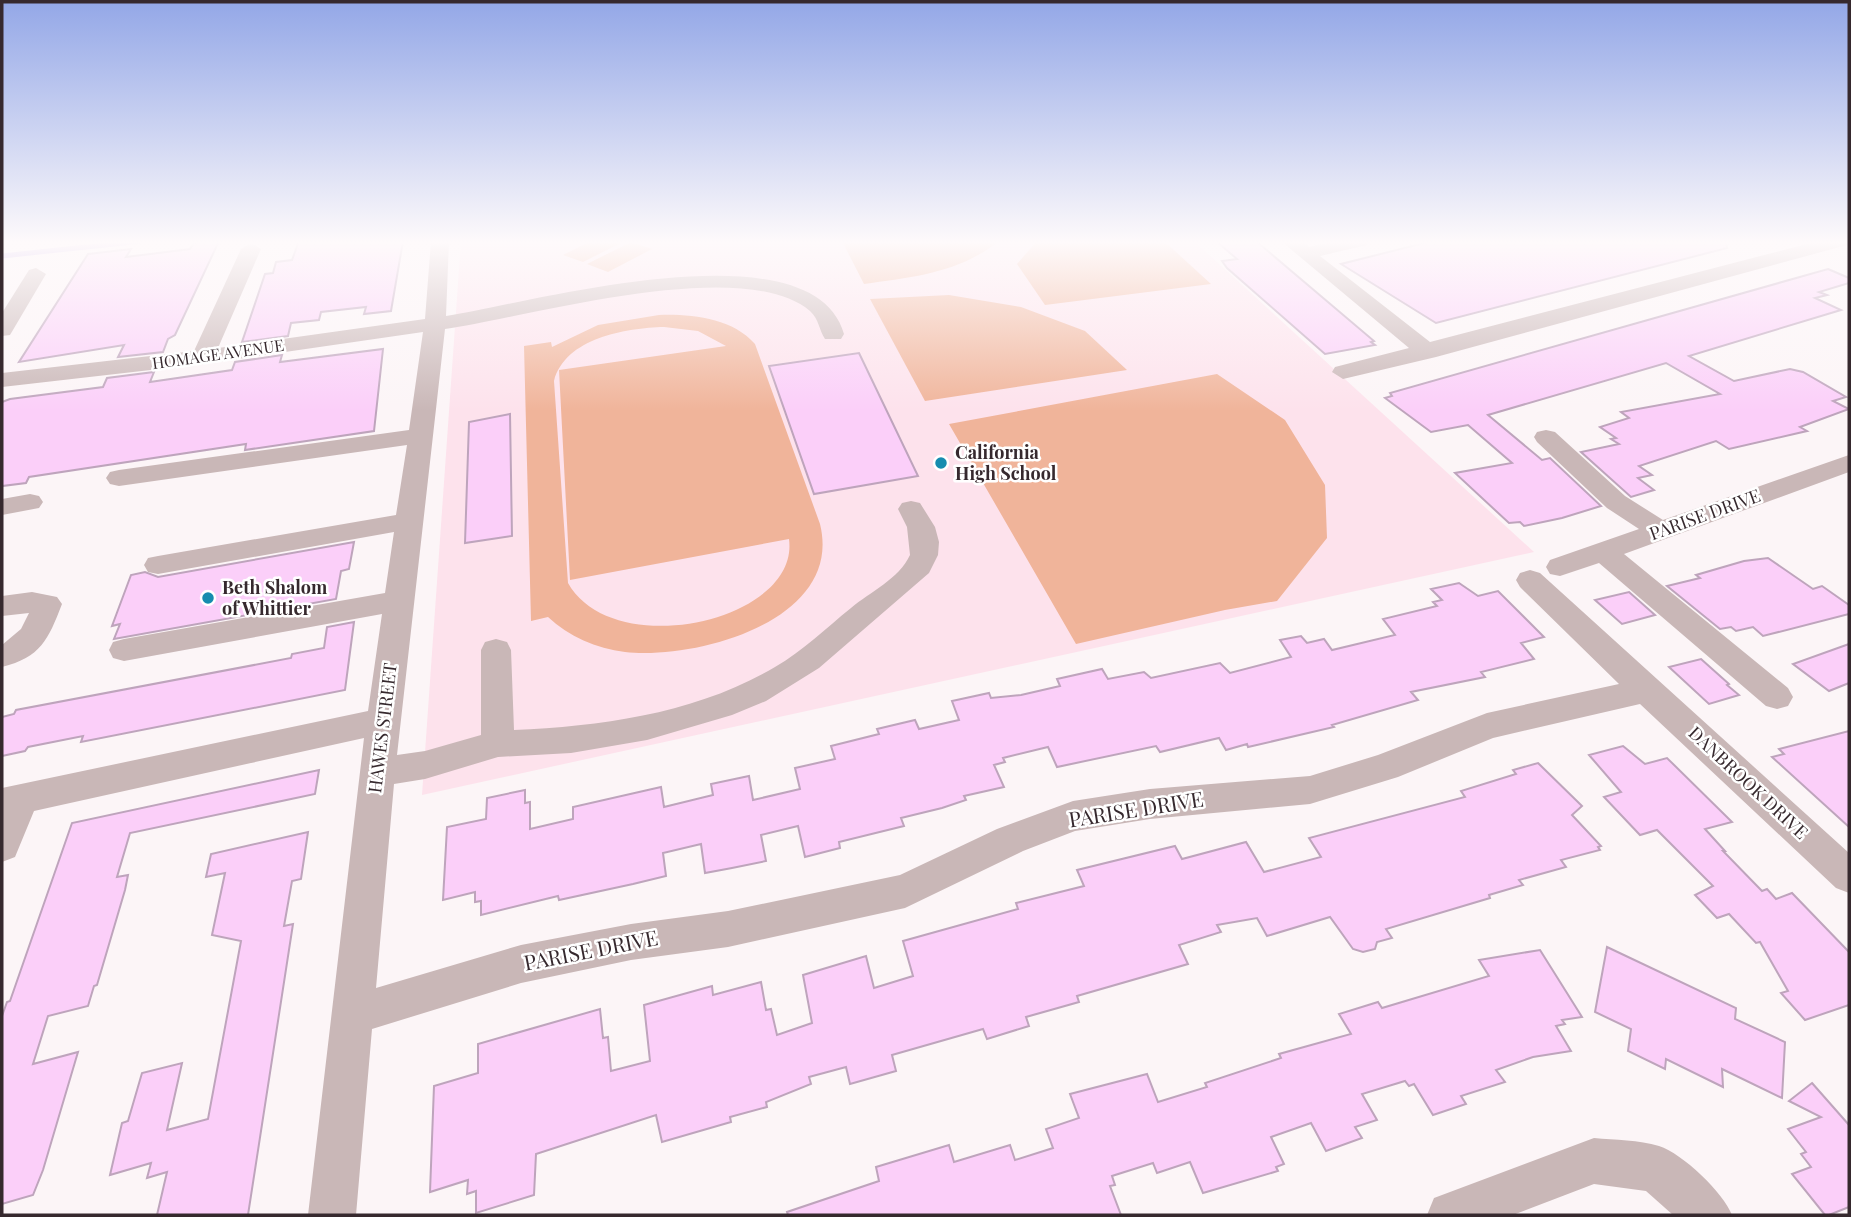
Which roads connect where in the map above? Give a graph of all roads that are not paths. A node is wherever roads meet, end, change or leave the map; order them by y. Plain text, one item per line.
1 (22, 298) edge
2 (229, 298) edge
3 (437, 298) edge
4 (566, 298) edge
5 (804, 298) edge
6 (1361, 298) edge
7 (1619, 298) edge
8 (435, 323) junction
9 (2, 330) edge
10 (833, 334) dead end
11 (1428, 352) junction
12 (203, 357) junction
13 (1343, 372) dead end
14 (2, 380) edge
15 (420, 436) junction
16 (1546, 437) dead end
17 (1849, 463) edge
18 (119, 478) dead end
19 (30, 502) dead end
20 (2, 507) edge
21 (911, 509) dead end
22 (409, 521) junction
23 (1661, 531) junction
24 (1603, 552) junction
25 (158, 565) dead end
26 (400, 601) junction
27 (2, 606) edge
28 (124, 650) dead end
29 (496, 650) dead end
30 (2, 656) edge
31 (1646, 690) junction
32 (1777, 696) dead end
33 (383, 721) junction
34 (498, 744) junction
35 (377, 772) junction
36 (12, 801) edge
37 (2, 846) edge
38 (1849, 876) edge
39 (353, 1015) junction
40 (332, 1215) edge
41 (1451, 1215) edge
42 (1707, 1215) edge

1 - 9 street
2 - 12 street
3 - 8 street, HAWES STREET
4 - 8 street, HOMAGE AVENUE
5 - 10 street, HOMAGE AVENUE
6 - 11 street
7 - 11 street
8 - 12 street, HOMAGE AVENUE
8 - 15 street, HAWES STREET
11 - 13 street
12 - 14 street, HOMAGE AVENUE
15 - 18 street
15 - 22 street, HAWES STREET
16 - 23 street
17 - 23 street, PARISE DRIVE
19 - 20 street
21 - 34 street
22 - 25 street
22 - 26 street, HAWES STREET
23 - 24 street, PARISE DRIVE
24 - 31 street, PARISE DRIVE
24 - 32 street
26 - 28 street
26 - 33 street, HAWES STREET
27 - 30 street
29 - 34 street
31 - 38 street, DANBROOK DRIVE
31 - 39 street, PARISE DRIVE
33 - 35 street, HAWES STREET
33 - 36 street
34 - 35 street
35 - 39 street, HAWES STREET
36 - 37 street
39 - 40 street, HAWES STREET
41 - 42 street

